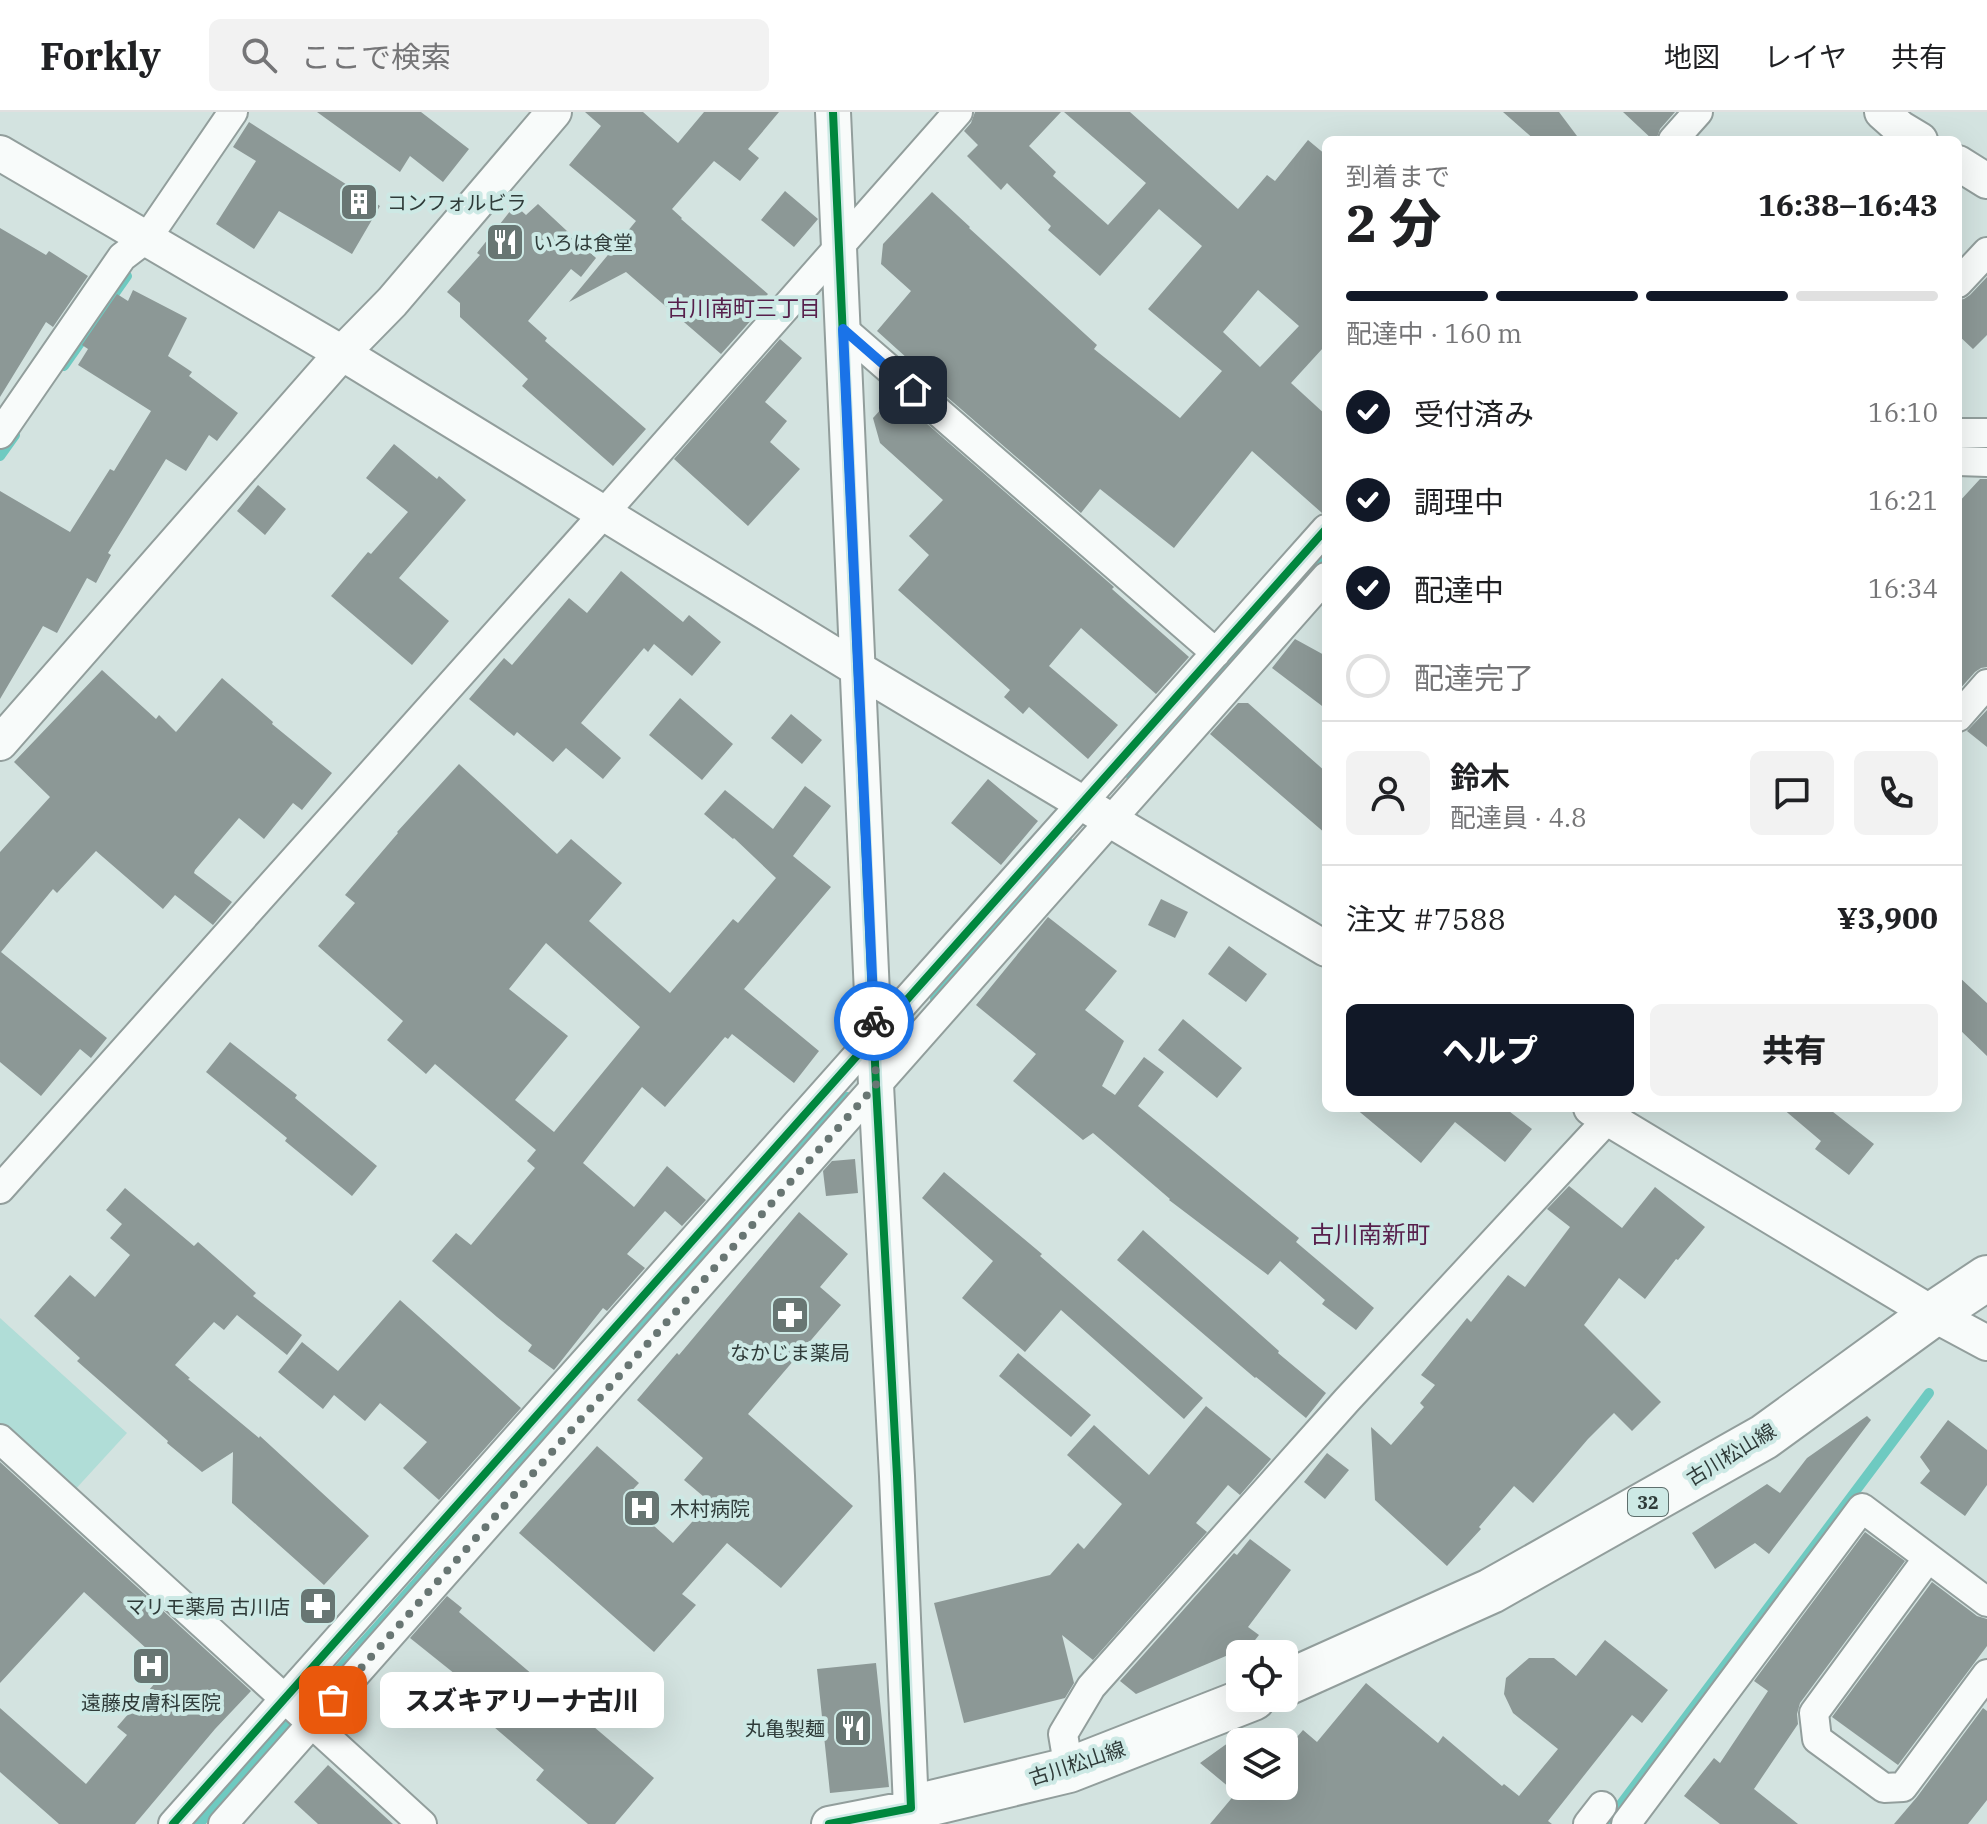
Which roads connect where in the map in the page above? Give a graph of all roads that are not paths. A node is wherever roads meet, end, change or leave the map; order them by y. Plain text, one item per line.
1 (233, 112) edge
2 (554, 112) edge
3 (833, 112) edge
4 (958, 112) edge
5 (1698, 112) edge
6 (1882, 112) edge
7 (1677, 136) edge
8 (1913, 136) edge
9 (0, 153) edge
10 (1962, 165) edge
11 (1987, 181) edge
12 (147, 238) junction
13 (839, 245) junction
14 (1987, 252) edge
15 (1962, 279) edge
16 (843, 329) junction
17 (342, 353) junction
18 (1962, 433) edge
19 (1987, 433) edge
20 (0, 434) edge
21 (1962, 461) edge
22 (1987, 462) edge
23 (604, 513) junction
24 (1322, 538) edge
25 (1322, 581) edge
26 (1216, 653) junction
27 (858, 669) junction
28 (1987, 684) edge
29 (1962, 712) edge
30 (0, 743) edge
31 (1097, 812) junction
32 (1322, 947) edge
33 (874, 1036) junction
34 (876, 1085) junction
35 (1606, 1112) edge
36 (0, 1189) edge
37 (1987, 1278) edge
38 (1933, 1314) junction
39 (1987, 1343) edge
40 (0, 1439) edge
41 (1928, 1558) junction
42 (1987, 1602) edge
43 (1987, 1674) edge
44 (1298, 1678) edge
45 (1226, 1709) edge
46 (299, 1712) junction
47 (1069, 1770) junction
48 (912, 1816) edge
49 (173, 1824) edge
50 (223, 1824) edge
51 (422, 1824) edge
52 (829, 1824) edge
53 (1626, 1824) edge

1 - 12 street
2 - 17 street
3 - 13 street
4 - 13 street
5 - 7 street
6 - 8 street
9 - 12 street
10 - 11 street
12 - 17 street
12 - 20 street
13 - 16 street
13 - 23 street
14 - 15 street
16 - 26 street
16 - 27 street
17 - 23 street
17 - 30 street
18 - 19 street
21 - 22 street
23 - 27 street
23 - 36 street
24 - 26 street
25 - 31 street
26 - 31 street
27 - 31 street
27 - 33 street
28 - 29 street
31 - 32 street
31 - 33 street
31 - 34 street
33 - 34 street
33 - 46 street
34 - 46 street
34 - 48 street
35 - 38 street
35 - 47 street
37 - 38 main road, 古川松山線 / 32
38 - 39 street
38 - 44 main road, 古川松山線 / 32
40 - 46 street
41 - 42 street
41 - 43 street
41 - 53 street
45 - 47 main road, 古川松山線
46 - 49 street
46 - 50 street
46 - 51 street
47 - 48 main road, 古川松山線
48 - 52 street

